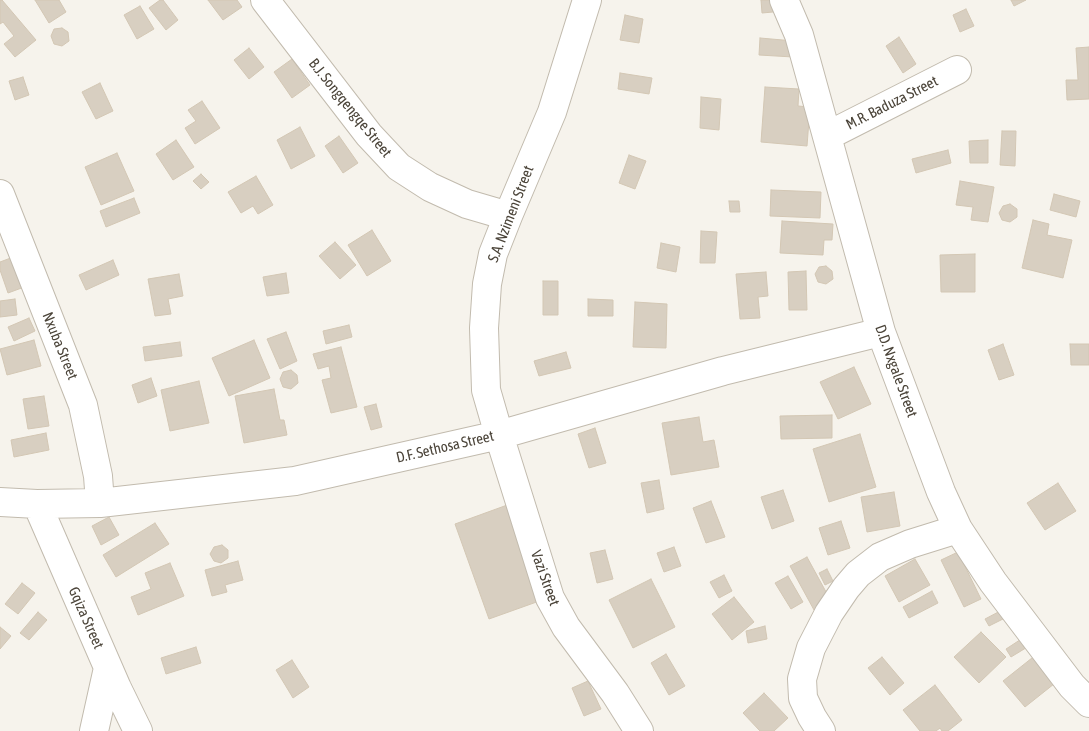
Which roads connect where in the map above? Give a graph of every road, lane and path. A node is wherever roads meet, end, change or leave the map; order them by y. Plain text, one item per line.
1 (265, 0) edge
2 (587, 0) edge
3 (784, 0) edge
4 (957, 70) dead end
5 (827, 136) junction
6 (0, 194) edge
7 (508, 216) junction
8 (881, 332) junction
9 (498, 435) junction
10 (0, 502) edge
11 (100, 503) junction
12 (37, 504) junction
13 (958, 529) junction
14 (108, 668) junction
15 (1089, 703) edge
16 (94, 731) edge
17 (138, 731) edge
18 (639, 731) edge
19 (821, 731) edge

1 - 7 street, B.J. Songqengqe Street
2 - 7 street, S.A. Nzimeni Street
3 - 5 street, D.D. Nxgale Street
4 - 5 street, M.R. Baduza Street
5 - 8 street, D.D. Nxgale Street
6 - 11 street, Nxuba Street
7 - 9 street, S.A. Nzimeni Street
8 - 9 street, D.F. Sethosa Street
8 - 13 street, D.D. Nxgale Street
9 - 11 street, D.F. Sethosa Street
9 - 18 street, Vazi Street
10 - 12 street, D.F. Sethosa Street
11 - 12 street, D.F. Sethosa Street
12 - 14 street, Gqiza Street
13 - 15 street, D.D. Nxgale Street
13 - 19 street
14 - 16 street
14 - 17 street, Gqiza Street

